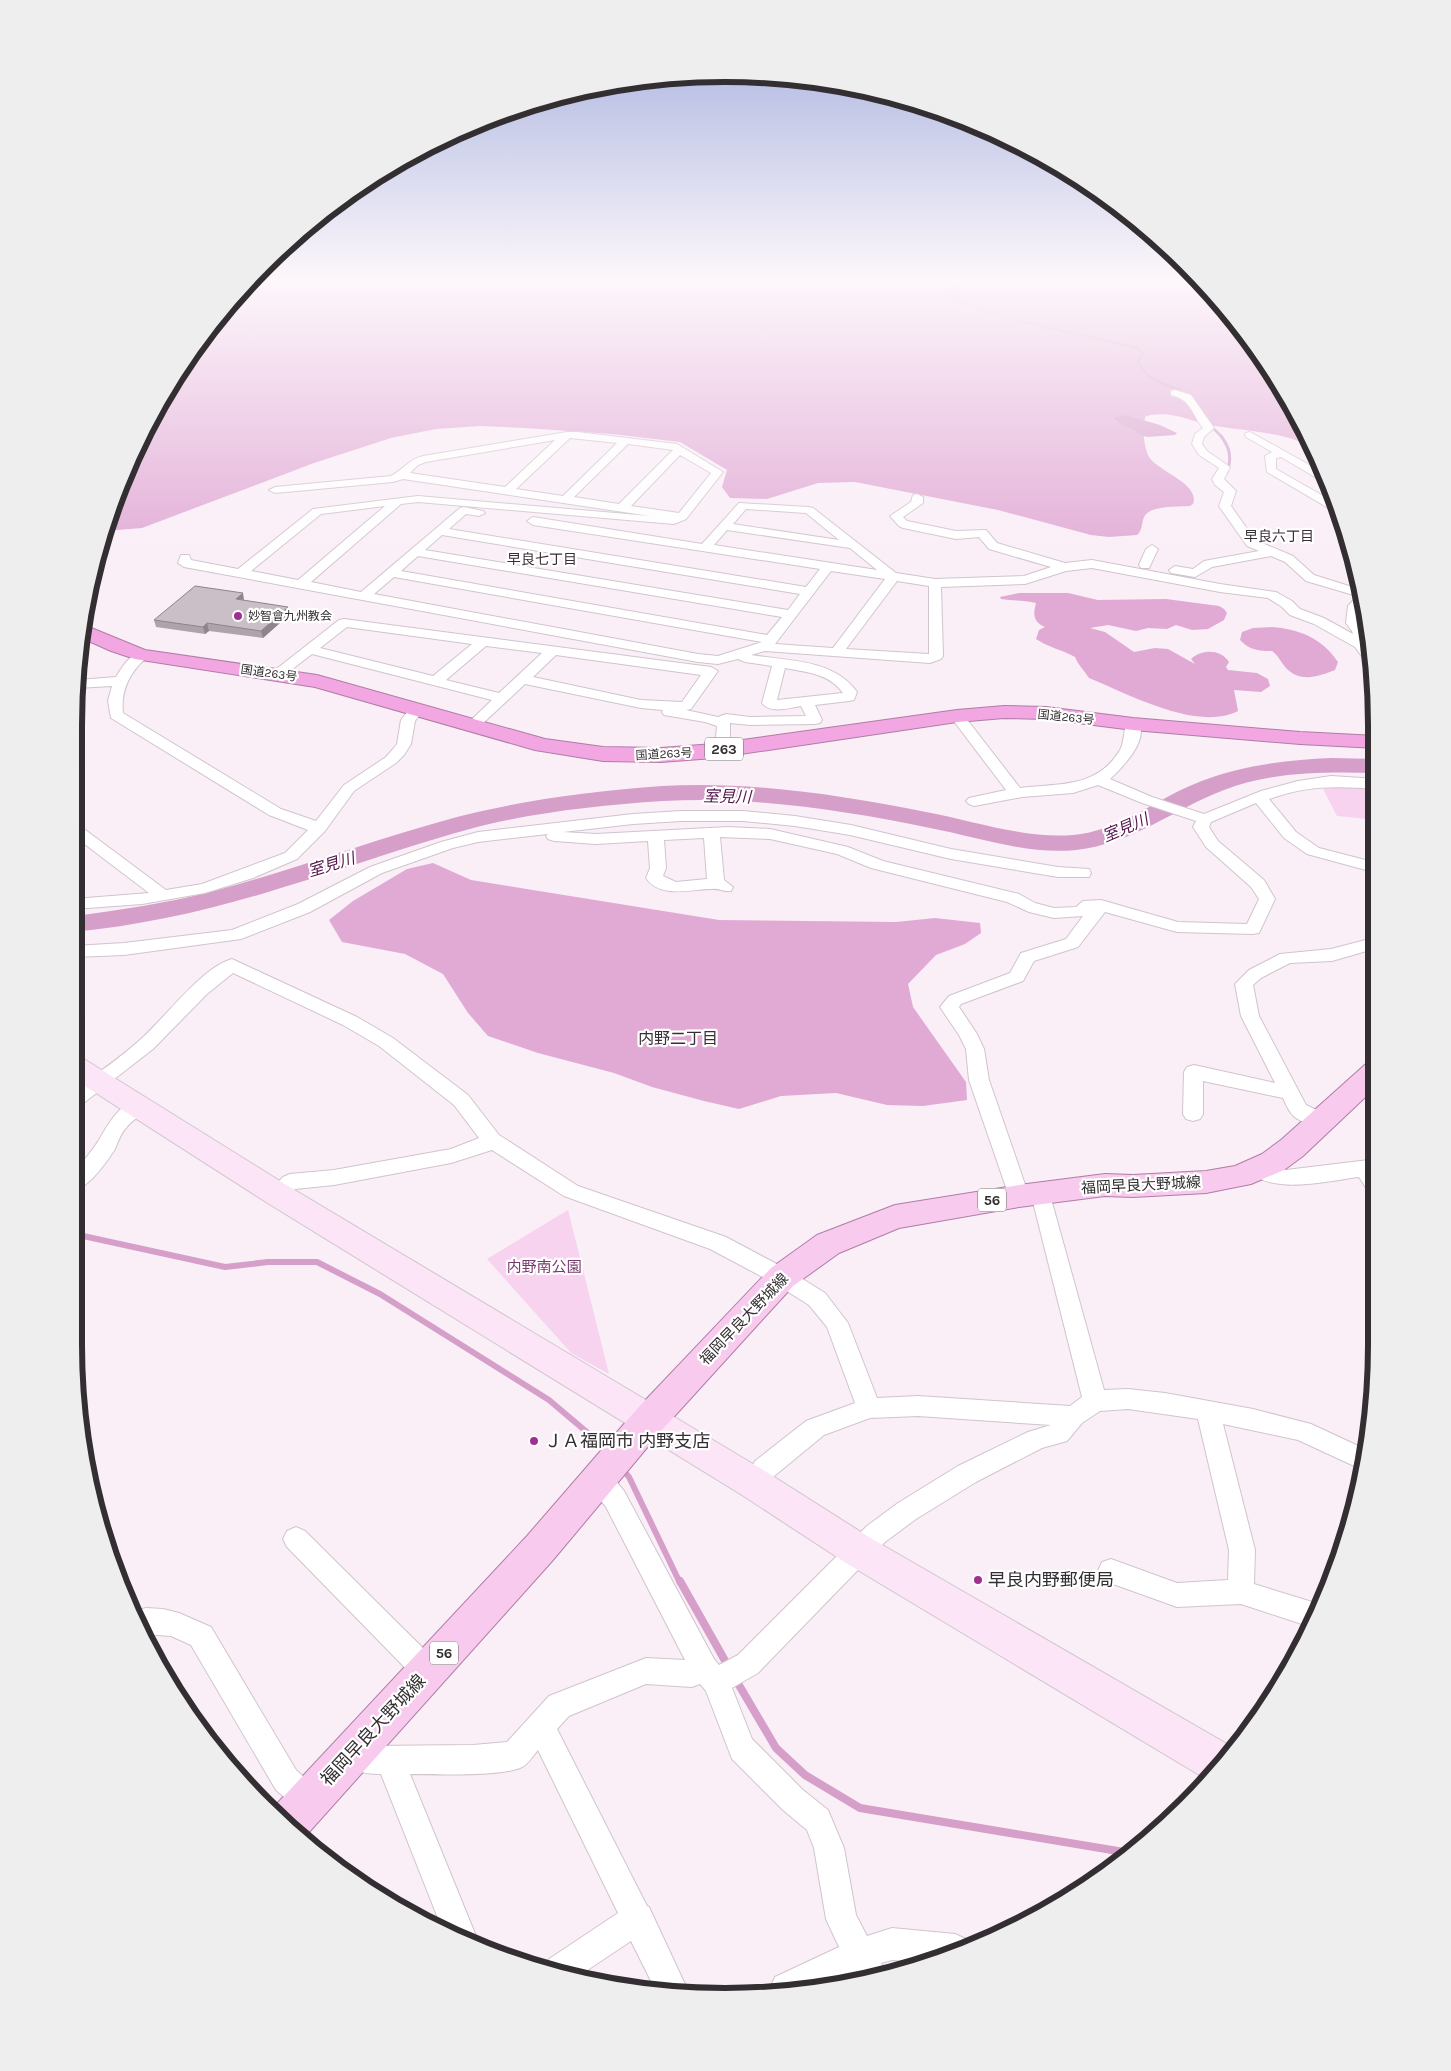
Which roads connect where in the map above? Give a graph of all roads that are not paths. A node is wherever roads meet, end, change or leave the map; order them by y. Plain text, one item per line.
1 (1175, 393) dead end
2 (567, 435) junction
3 (1250, 435) dead end
4 (625, 441) junction
5 (679, 450) junction
6 (1282, 454) junction
7 (1318, 474) edge
8 (402, 475) junction
9 (275, 490) dead end
10 (508, 490) junction
11 (917, 497) dead end
12 (566, 499) junction
13 (398, 501) junction
14 (1329, 505) edge
15 (467, 507) junction
16 (622, 508) junction
17 (682, 517) junction
18 (725, 526) junction
19 (440, 531) junction
20 (638, 537) junction
21 (853, 545) junction
22 (705, 548) junction
23 (1152, 549) dead end
24 (417, 552) junction
25 (1272, 552) junction
26 (184, 558) dead end
27 (617, 560) junction
28 (1064, 567) junction
29 (827, 568) junction
30 (1142, 569) junction
31 (241, 573) junction
32 (392, 573) junction
33 (893, 577) junction
34 (596, 582) junction
35 (935, 583) junction
36 (301, 584) junction
37 (808, 591) junction
38 (1354, 592) edge
39 (364, 596) junction
40 (1357, 603) edge
41 (576, 605) junction
42 (790, 614) junction
43 (553, 631) junction
44 (89, 634) edge
45 (1362, 638) edge
46 (483, 642) junction
47 (768, 643) junction
48 (1363, 643) edge
49 (310, 649) junction
50 (554, 650) junction
51 (837, 652) junction
52 (741, 654) junction
53 (142, 655) junction
54 (780, 664) junction
55 (714, 665) junction
56 (277, 674) junction
57 (522, 679) junction
58 (122, 681) junction
59 (436, 681) junction
60 (84, 684) edge
61 (502, 698) junction
62 (806, 702) junction
63 (417, 709) junction
64 (642, 710) dead end
65 (957, 716) junction
66 (718, 722) junction
67 (474, 724) junction
68 (1133, 724) junction
69 (1368, 742) edge
70 (730, 748) junction
71 (1099, 780) junction
72 (1368, 783) edge
73 (1016, 793) junction
74 (1258, 797) junction
75 (974, 801) dead end
76 (1205, 819) junction
77 (319, 828) junction
78 (524, 832) junction
79 (712, 833) junction
80 (82, 835) edge
81 (656, 836) junction
82 (1368, 866) edge
83 (1083, 873) dead end
84 (160, 896) junction
85 (82, 903) edge
86 (1101, 905) junction
87 (1368, 945) edge
88 (82, 952) edge
89 (1368, 1078) edge
90 (82, 1083) edge
91 (1289, 1090) junction
92 (139, 1106) junction
93 (1193, 1114) dead end
94 (1322, 1121) junction
95 (492, 1140) junction
96 (1259, 1168) junction
97 (1368, 1168) edge
98 (82, 1175) edge
99 (277, 1194) junction
100 (1030, 1195) junction
101 (782, 1277) junction
102 (1095, 1401) junction
103 (869, 1408) junction
104 (1208, 1411) junction
105 (1074, 1416) junction
106 (649, 1420) junction
107 (1358, 1457) edge
108 (598, 1478) junction
109 (755, 1484) junction
110 (296, 1539) dead end
111 (859, 1551) junction
112 (1112, 1571) dead end
113 (1241, 1592) junction
114 (1310, 1614) edge
115 (144, 1620) edge
116 (427, 1671) junction
117 (710, 1675) junction
118 (541, 1726) junction
119 (372, 1755) junction
120 (1216, 1761) edge
121 (298, 1812) edge
122 (638, 1918) junction
123 (456, 1929) edge
124 (946, 1949) edge
125 (866, 1966) edge
126 (563, 1968) edge
127 (802, 1984) edge
128 (670, 1986) edge

1 - 25 street
2 - 4 street
2 - 8 street
2 - 10 street
3 - 6 street
4 - 5 street
4 - 12 street
5 - 16 street
5 - 17 street
6 - 7 street
6 - 14 street
8 - 9 street
8 - 10 street
10 - 12 street
11 - 28 street
12 - 16 street
13 - 15 street
13 - 31 street
13 - 36 street
15 - 17 street
15 - 19 street
15 - 20 street
16 - 17 street
18 - 21 street
18 - 21 street
18 - 22 street
19 - 24 street
19 - 27 street
20 - 22 street
20 - 27 street
21 - 33 street
22 - 29 street
23 - 30 street
24 - 32 street
24 - 34 street
25 - 30 street
25 - 38 street
26 - 31 street
27 - 34 street
27 - 37 street
28 - 30 street
28 - 35 street
29 - 33 street
29 - 37 street
30 - 48 street
31 - 36 street
32 - 39 street
32 - 41 street
33 - 35 street
33 - 51 street
34 - 41 street
34 - 42 street
35 - 51 street
36 - 39 street
37 - 42 street
39 - 43 street
40 - 45 street
41 - 43 street
41 - 47 street
42 - 47 street
43 - 55 street
44 - 53 highway, 国道263号 / 263
46 - 49 street
46 - 50 street
46 - 59 street
47 - 51 street
47 - 52 street
49 - 56 street
49 - 59 street
50 - 55 street
50 - 57 street
52 - 54 street
52 - 55 street
53 - 56 highway, 国道263号 / 263
53 - 58 street
54 - 62 street
54 - 62 street
55 - 57 street
56 - 63 highway, 国道263号 / 263
57 - 61 street
58 - 60 street
58 - 77 street
59 - 61 street
61 - 67 street
62 - 66 street
63 - 67 highway, 国道263号 / 263
63 - 77 street
64 - 66 street
65 - 68 highway, 国道263号 / 263
65 - 70 highway, 国道263号 / 263
65 - 73 street
66 - 70 street
67 - 70 highway, 国道263号 / 263
68 - 69 highway, 国道263号 / 263
68 - 71 street
71 - 73 street
71 - 76 street
72 - 74 street
73 - 75 street
74 - 76 street
74 - 82 street
76 - 86 street
77 - 84 street
78 - 81 street
78 - 83 street
78 - 88 street
79 - 81 street
79 - 81 street
79 - 86 street
80 - 84 street
84 - 85 street
86 - 100 street
87 - 91 street
89 - 94 main road, 福岡早良大野城線 / 56
90 - 92 street
90 - 95 street
91 - 93 street
91 - 94 street
92 - 98 street
92 - 99 street
94 - 96 main road, 福岡早良大野城線 / 56
95 - 99 street
95 - 101 street
96 - 97 street
96 - 100 main road, 福岡早良大野城線 / 56
99 - 106 street
100 - 101 main road, 福岡早良大野城線 / 56
100 - 102 street
101 - 103 street
101 - 106 main road, 福岡早良大野城線 / 56
102 - 104 street
102 - 105 street
103 - 105 street
103 - 109 street
104 - 107 street
104 - 113 street
105 - 111 street
106 - 108 main road, 56
106 - 109 street
108 - 116 main road, 福岡早良大野城線 / 56
108 - 117 street
109 - 111 street
110 - 116 street
111 - 117 street
111 - 120 street
112 - 113 street
113 - 114 street
115 - 121 street
116 - 119 main road, 福岡早良大野城線 / 56
117 - 118 street
117 - 125 street
118 - 119 street
118 - 122 street
119 - 121 main road, 福岡早良大野城線 / 56
119 - 123 street
122 - 126 street
122 - 128 street
124 - 125 street
125 - 127 street

